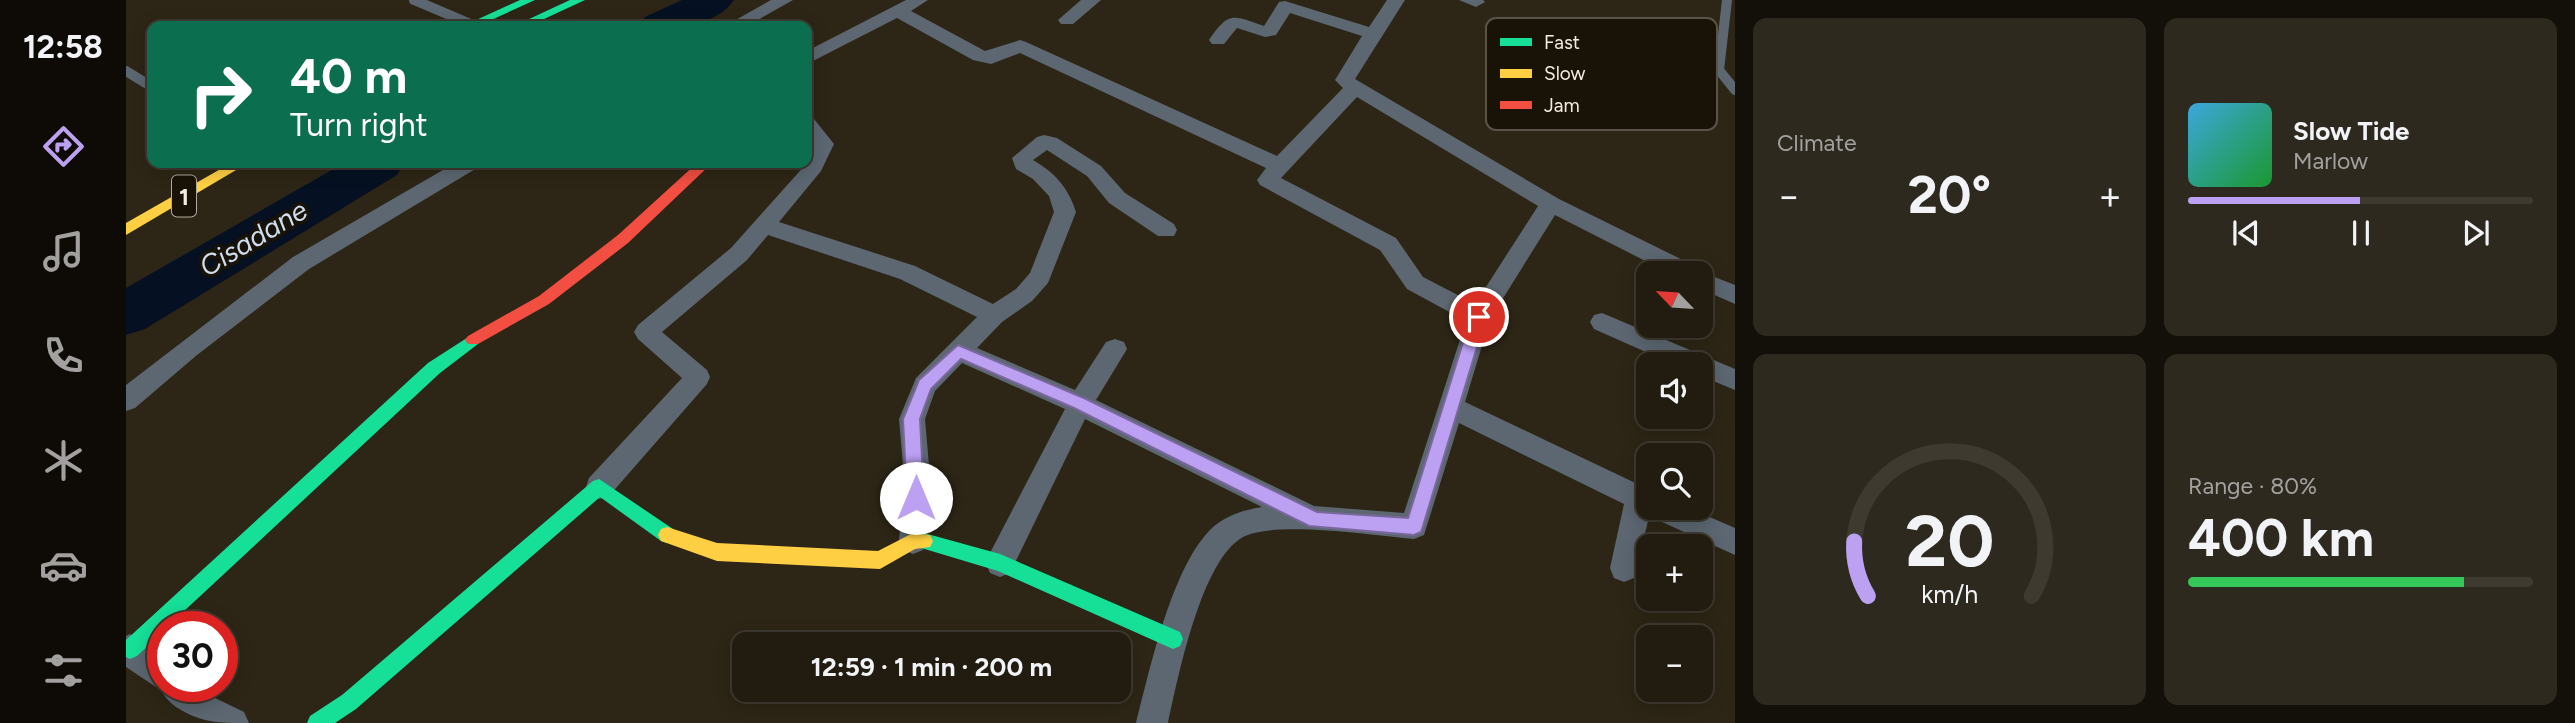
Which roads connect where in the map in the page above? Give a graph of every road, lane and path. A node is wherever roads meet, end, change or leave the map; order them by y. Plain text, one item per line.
1 (414, 0) edge
2 (529, 0) edge
3 (579, 0) edge
4 (919, 0) edge
5 (1092, 0) edge
6 (1396, 0) edge
7 (1727, 0) edge
8 (776, 2) edge
9 (897, 11) junction
10 (1067, 20) dead end
11 (462, 21) edge
12 (480, 21) edge
13 (531, 21) edge
14 (743, 21) edge
15 (1373, 34) junction
16 (1218, 40) dead end
17 (812, 55) edge
18 (126, 71) edge
19 (147, 84) edge
20 (1355, 87) junction
21 (1735, 90) edge
22 (812, 130) edge
23 (1278, 165) junction
24 (233, 168) edge
25 (462, 168) edge
26 (700, 168) edge
27 (1551, 204) junction
28 (764, 225) junction
29 (126, 230) edge
30 (1166, 230) dead end
31 (1665, 261) edge
32 (1713, 285) edge
33 (1735, 295) edge
34 (994, 315) junction
35 (1479, 317) junction
36 (1602, 322) dead end
37 (1115, 349) dead end
38 (958, 351) junction
39 (1670, 352) edge
40 (1713, 371) edge
41 (1735, 380) edge
42 (126, 401) edge
43 (1080, 404) junction
44 (1452, 408) junction
45 (599, 487) junction
46 (1636, 496) edge
47 (1316, 520) junction
48 (1642, 520) edge
49 (1688, 520) edge
50 (913, 541) junction
51 (1735, 542) edge
52 (1000, 563) junction
53 (1624, 568) dead end
54 (1174, 639) junction
55 (128, 650) edge
56 (147, 664) edge
57 (194, 702) edge
58 (233, 723) edge
59 (317, 723) edge
60 (1152, 723) edge

1 - 11 lane
2 - 12 main road
3 - 13 main road
4 - 9 street
5 - 10 street
6 - 15 street
7 - 21 lane
8 - 14 street
9 - 17 street
9 - 23 street
15 - 16 street
15 - 20 street
18 - 19 lane
20 - 23 street
20 - 27 street
22 - 28 street
23 - 35 street
24 - 29 main road, 1
25 - 42 street
26 - 55 main road
27 - 31 street
27 - 35 street
28 - 34 street
28 - 45 street
30 - 34 street
32 - 33 street
34 - 38 street
35 - 44 street
36 - 39 street
37 - 43 street
38 - 43 street
38 - 50 street
40 - 41 street
43 - 47 street
43 - 52 street
44 - 46 street
44 - 47 street
45 - 50 main road
45 - 59 main road
47 - 54 street
48 - 53 street
49 - 51 street
50 - 52 main road
52 - 54 main road
54 - 60 street
55 - 56 street
57 - 58 street

